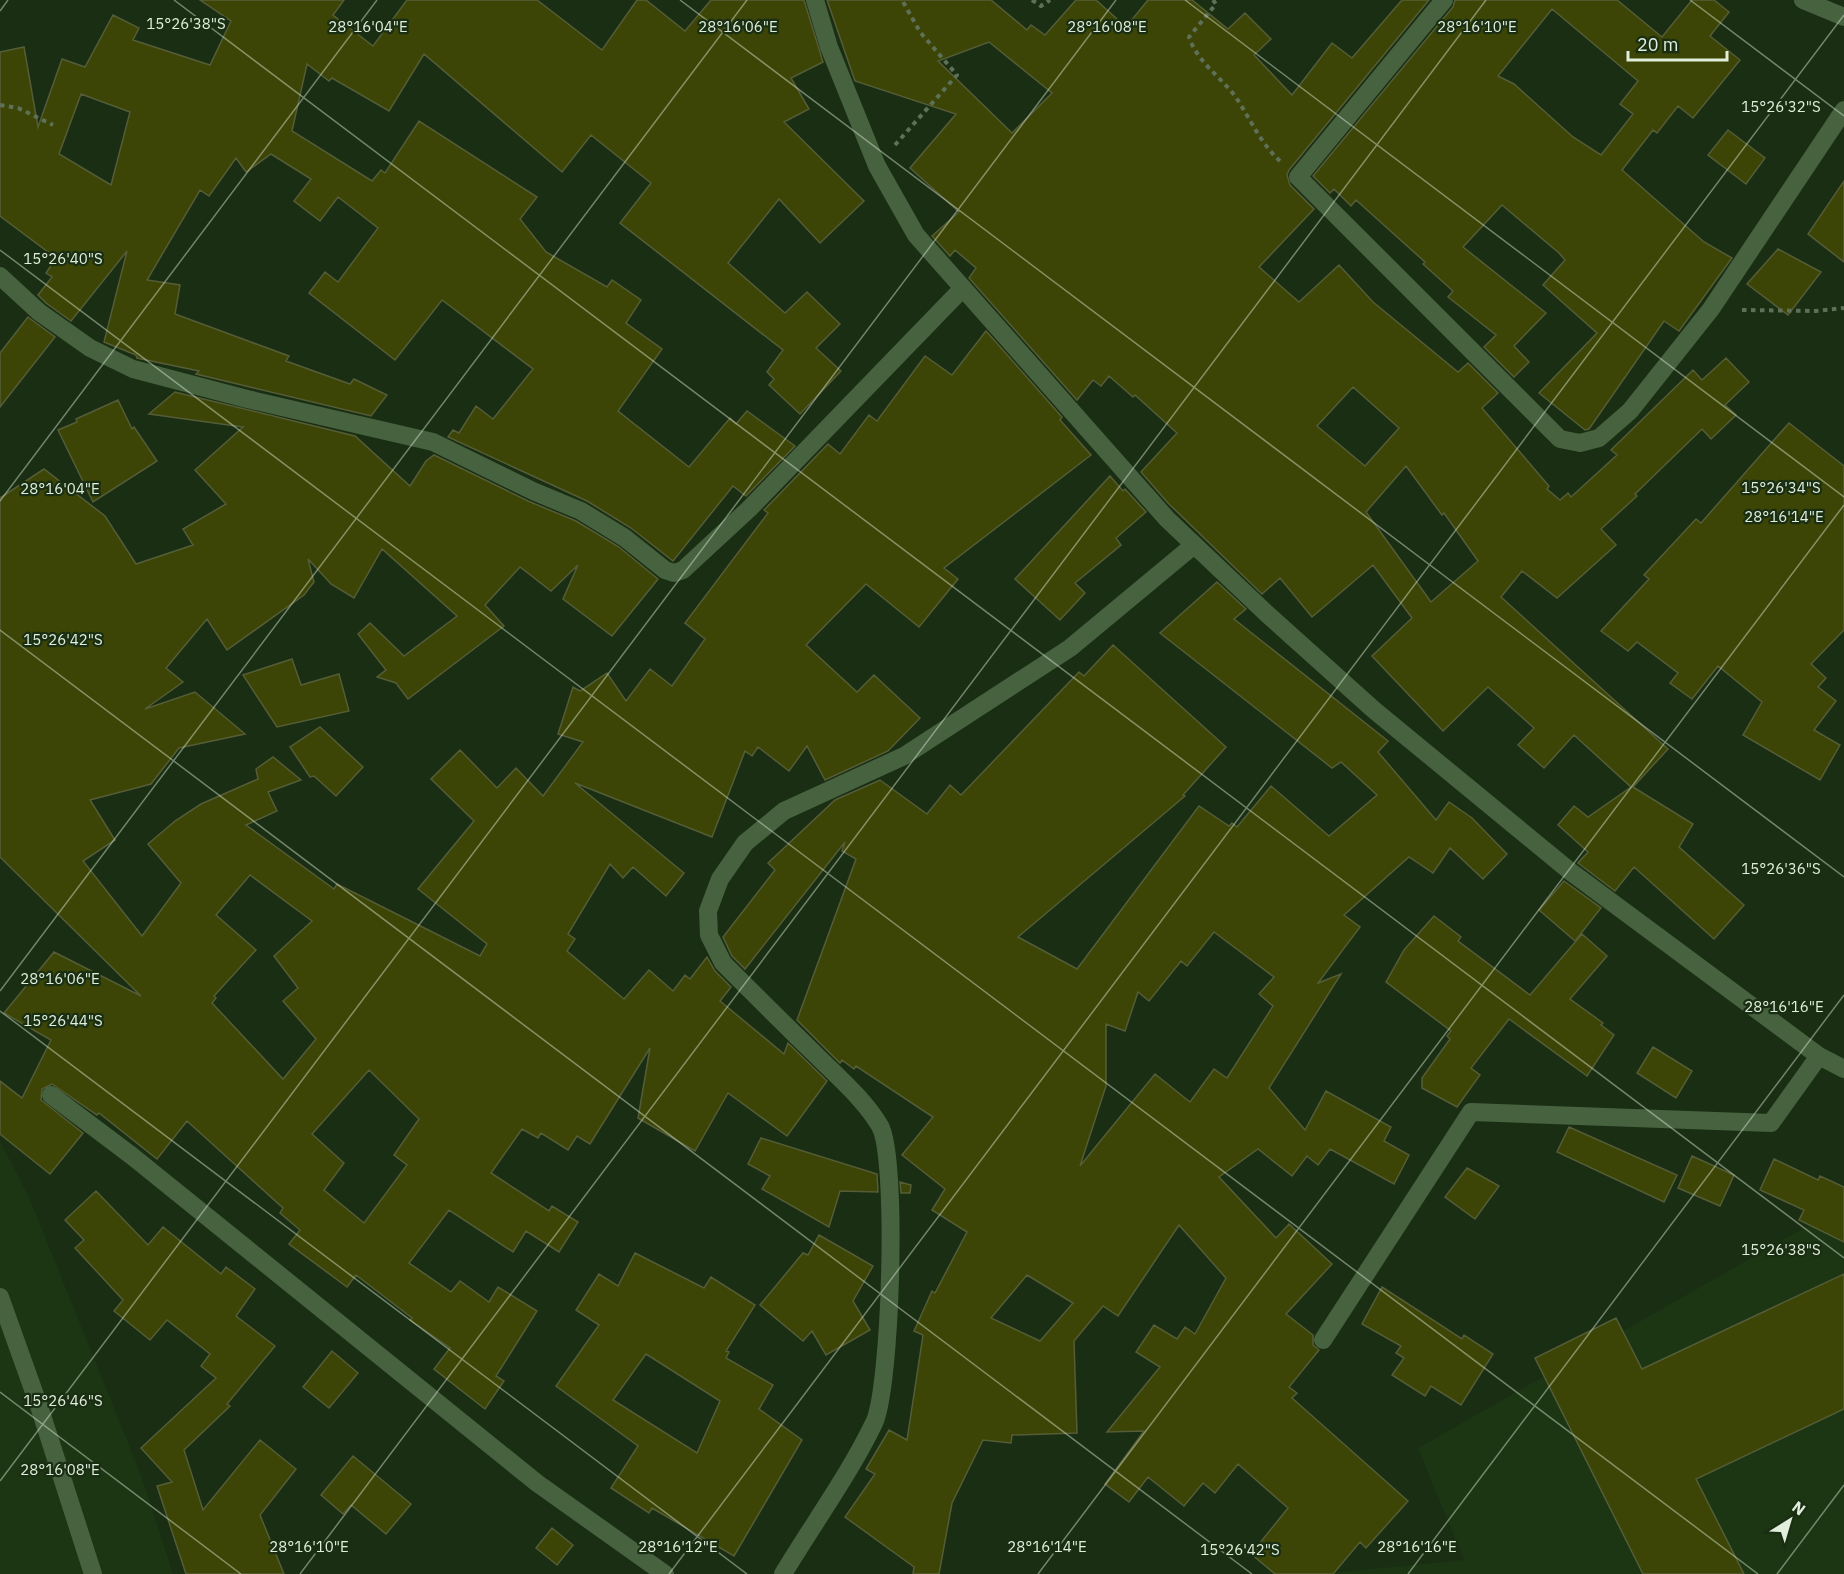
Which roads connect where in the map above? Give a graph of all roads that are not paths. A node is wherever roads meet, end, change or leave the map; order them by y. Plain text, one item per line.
1 (816, 0) edge
2 (1444, 0) edge
3 (1803, 0) edge
4 (1844, 16) edge
5 (1844, 110) edge
6 (0, 276) edge
7 (963, 288) junction
8 (1194, 545) junction
9 (1819, 1056) junction
10 (1844, 1069) edge
11 (51, 1095) dead end
12 (0, 1298) edge
13 (1323, 1340) dead end
14 (93, 1574) edge
15 (665, 1574) edge
16 (783, 1574) edge

1 - 7 street
2 - 5 street
3 - 4 street
6 - 7 street
7 - 8 street
8 - 9 street
8 - 16 street
9 - 10 street
9 - 13 street
11 - 15 street
12 - 14 street

